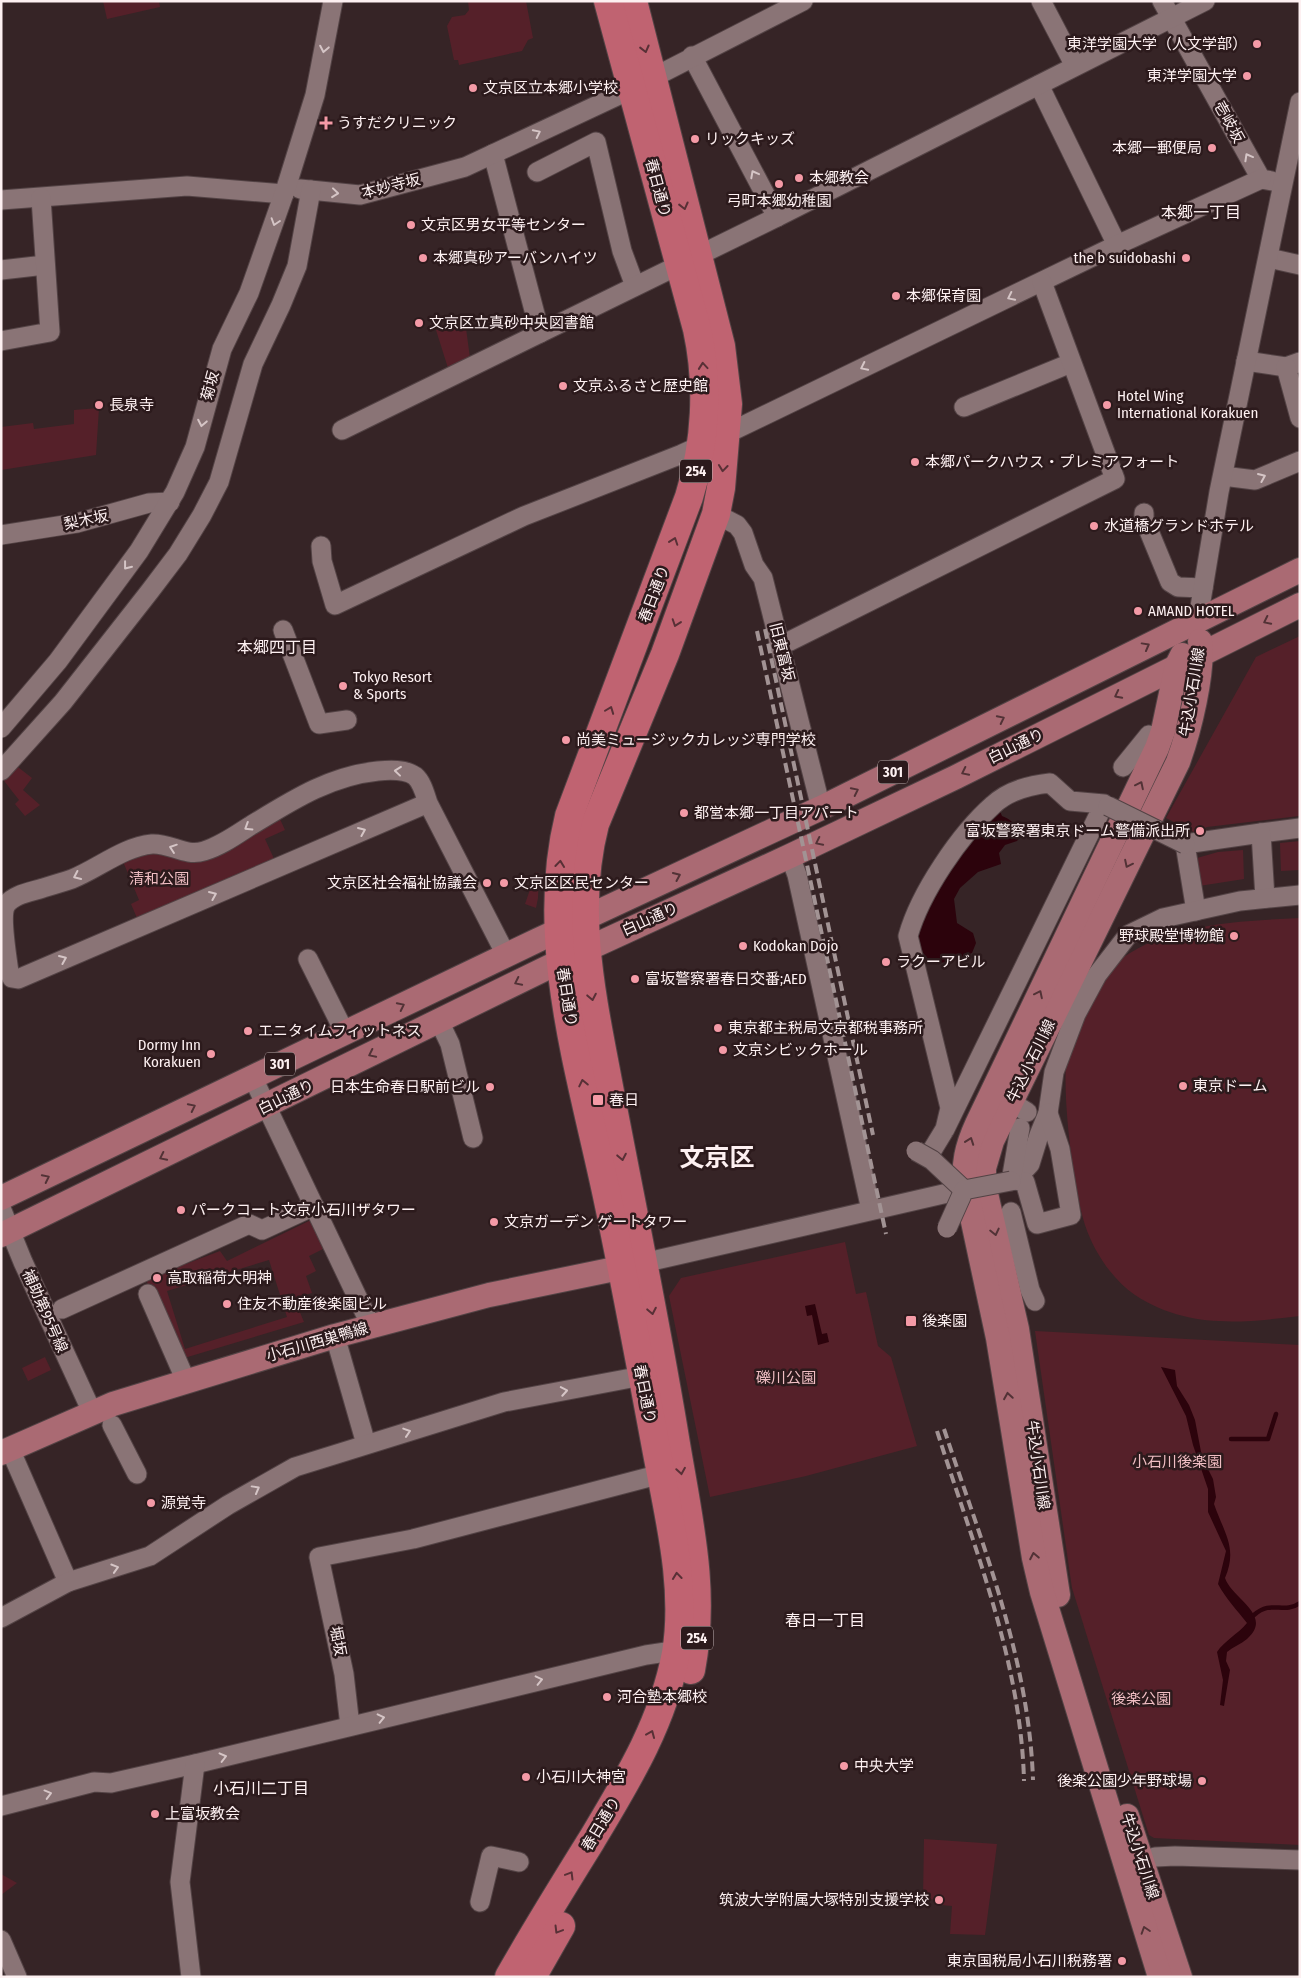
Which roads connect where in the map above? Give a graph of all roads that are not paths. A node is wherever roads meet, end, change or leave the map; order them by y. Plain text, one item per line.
1 (333, 1) edge
2 (608, 1) edge
3 (634, 1) edge
4 (804, 1) edge
5 (1041, 1) edge
6 (1162, 1) edge
7 (1205, 1) edge
8 (1171, 18) junction
9 (692, 56) junction
10 (1075, 66) junction
11 (642, 82) junction
12 (1039, 85) junction
13 (1300, 102) edge
14 (1297, 129) edge
15 (493, 154) junction
16 (537, 172) dead end
17 (1261, 179) junction
18 (1284, 184) junction
19 (311, 190) junction
20 (285, 191) junction
21 (41, 198) junction
22 (1, 200) edge
23 (777, 217) junction
24 (1117, 245) junction
25 (1269, 258) junction
26 (688, 260) junction
27 (45, 265) junction
28 (1300, 265) edge
29 (1, 270) edge
30 (1042, 282) junction
31 (635, 286) junction
32 (540, 333) junction
33 (1, 341) edge
34 (1246, 361) junction
35 (1071, 363) junction
36 (1293, 365) edge
37 (964, 407) dead end
38 (1300, 418) edge
39 (342, 430) dead end
40 (726, 434) junction
41 (700, 446) junction
42 (1300, 461) edge
43 (1223, 476) junction
44 (170, 502) junction
45 (1144, 512) dead end
46 (716, 514) junction
47 (1, 535) edge
48 (321, 546) dead end
49 (1300, 570) edge
50 (1203, 588) junction
51 (1300, 605) edge
52 (1198, 619) junction
53 (283, 630) dead end
54 (779, 644) junction
55 (1202, 653) junction
56 (1177, 665) junction
57 (347, 720) dead end
58 (1, 728) edge
59 (1149, 735) dead end
60 (1123, 767) dead end
61 (1, 771) edge
62 (1108, 801) junction
63 (428, 803) junction
64 (821, 808) junction
65 (1300, 828) edge
66 (1261, 833) junction
67 (1186, 844) junction
68 (790, 856) junction
69 (1300, 895) edge
70 (1265, 898) junction
71 (1196, 911) junction
72 (585, 917) junction
73 (559, 930) junction
74 (586, 949) junction
75 (506, 955) junction
76 (308, 959) dead end
77 (561, 961) junction
78 (439, 1022) junction
79 (345, 1033) junction
80 (253, 1078) junction
81 (266, 1107) junction
82 (1048, 1113) junction
83 (945, 1129) junction
84 (1039, 1135) junction
85 (473, 1138) dead end
86 (971, 1188) junction
87 (1, 1198) edge
88 (314, 1206) junction
89 (1, 1208) edge
90 (870, 1210) junction
91 (1011, 1212) dead end
92 (946, 1228) dead end
93 (6, 1233) edge
94 (632, 1265) junction
95 (148, 1294) dead end
96 (1036, 1299) dead end
97 (62, 1309) dead end
98 (371, 1326) junction
99 (335, 1336) junction
100 (642, 1376) junction
101 (186, 1381) junction
102 (92, 1412) junction
103 (112, 1425) dead end
104 (366, 1444) junction
105 (5, 1451) edge
106 (137, 1474) dead end
107 (661, 1474) junction
108 (68, 1582) junction
109 (1, 1618) edge
110 (685, 1654) junction
111 (350, 1726) junction
112 (195, 1764) junction
113 (1, 1806) edge
114 (1300, 1860) edge
115 (519, 1862) dead end
116 (1133, 1864) junction
117 (480, 1902) dead end
118 (1, 1940) edge
119 (17, 1977) edge
120 (191, 1977) edge
121 (509, 1977) edge
122 (532, 1977) edge
123 (1160, 1977) edge
124 (1180, 1977) edge

1 -> 20 street, 菊坂
2 - 11 highway, 春日通り / 254
3 -> 11 highway, 春日通り / 254
4 - 9 street, 本妙寺坂
5 - 10 street
6 - 8 street, 壱岐坂
7 - 8 street
8 - 10 street
17 -> 8 street, 壱岐坂
9 - 11 street, 本妙寺坂
23 -> 9 street
10 - 12 street
15 -> 11 street, 本妙寺坂
11 - 26 highway, 春日通り / 254
12 - 23 street
12 - 24 street
13 - 14 street
14 - 18 street
19 -> 15 street, 本妙寺坂
15 - 32 street
16 - 31 street
17 - 18 street
17 - 24 street
18 - 25 street
19 - 20 street, 本妙寺坂
19 - 61 street
20 - 21 street, 本妙寺坂
20 -> 44 street, 菊坂
21 - 22 street, 本妙寺坂
21 - 27 street
23 - 26 street
24 - 30 street
25 - 28 street
25 - 34 street
26 - 31 street
26 - 40 highway, 春日通り / 254
41 -> 26 highway, 春日通り / 254
27 - 29 street
27 - 33 street
30 - 35 street
30 -> 40 street
31 - 32 street
32 - 39 street
34 - 36 street
34 - 43 street
35 - 37 street
35 - 54 street
36 - 38 street
40 - 41 street
40 -> 46 highway, 春日通り / 254
41 - 48 street
73 -> 41 highway, 春日通り / 254
43 -> 42 street
43 - 50 street
44 - 47 street, 梨木坂
44 -> 58 street, 菊坂
45 - 50 street
46 - 54 street, 旧東富坂
46 -> 72 highway, 春日通り / 254
49 - 52 main road, 白山通り / 301
50 - 52 street
51 -> 55 main road, 白山通り / 301
52 - 55 main road, 牛込小石川線
52 - 56 main road, 牛込小石川線
64 -> 52 main road, 白山通り / 301
53 - 57 street
54 - 64 street, 旧東富坂
55 - 56 main road, 白山通り / 301
55 -> 86 main road, 牛込小石川線
56 -> 68 main road, 白山通り / 301
86 -> 56 main road, 牛込小石川線
59 - 60 street
62 - 67 street, bridge
62 - 83 street
62 - 83 street
63 -> 63 street
63 - 75 street
72 -> 64 main road, 白山通り / 301
65 - 66 street
66 - 67 street
66 - 70 street
67 - 71 street
68 - 74 main road, 白山通り / 301
68 - 90 street
69 - 70 street
70 - 71 street
71 - 82 street
72 - 73 main road, 白山通り / 301
72 - 74 highway, 春日通り / 254
73 - 75 main road, 白山通り / 301
73 - 77 highway, 春日通り / 254
74 - 77 main road, 白山通り / 301
74 -> 94 highway, 春日通り / 254
79 -> 75 main road, 白山通り / 301
76 - 79 street
77 -> 78 main road, 白山通り / 301
94 -> 77 highway, 春日通り / 254
78 -> 81 main road, 白山通り / 301
78 - 85 street
79 - 80 main road, 白山通り / 301
80 - 81 street
87 -> 80 main road, 白山通り / 301
81 - 88 street
81 -> 93 main road, 白山通り / 301
82 - 84 street
82 - 84 street
83 - 86 street, bridge
84 - 86 street, bridge
86 - 90 street
86 - 92 street, bridge
86 - 116 main road, 牛込小石川線
88 - 97 street
88 - 98 street
89 - 93 street, 補助第95号線
90 - 94 street
91 - 96 street
93 - 102 street, 補助第95号線
94 - 98 main road, 小石川西巣鴨線
94 - 100 highway, 春日通り / 254
94 -> 110 highway, 春日通り / 254
95 - 101 street
98 - 99 main road, 小石川西巣鴨線
99 - 101 main road, 小石川西巣鴨線
99 - 104 street
104 -> 100 street
100 - 107 highway, 春日通り / 254
101 - 102 main road, 小石川西巣鴨線
102 - 105 main road, 小石川西巣鴨線
103 - 106 street
108 -> 104 street
105 - 108 street
110 -> 107 highway, 春日通り / 254
107 - 111 street, 堀坂
108 - 109 street
111 -> 110 street
121 -> 110 highway, 春日通り / 254
110 -> 122 highway, 春日通り / 254
112 -> 111 street
113 -> 112 street
112 - 120 street
114 - 116 street
115 - 117 street
123 -> 116 main road, 牛込小石川線
116 - 124 main road, 牛込小石川線
118 - 119 street

